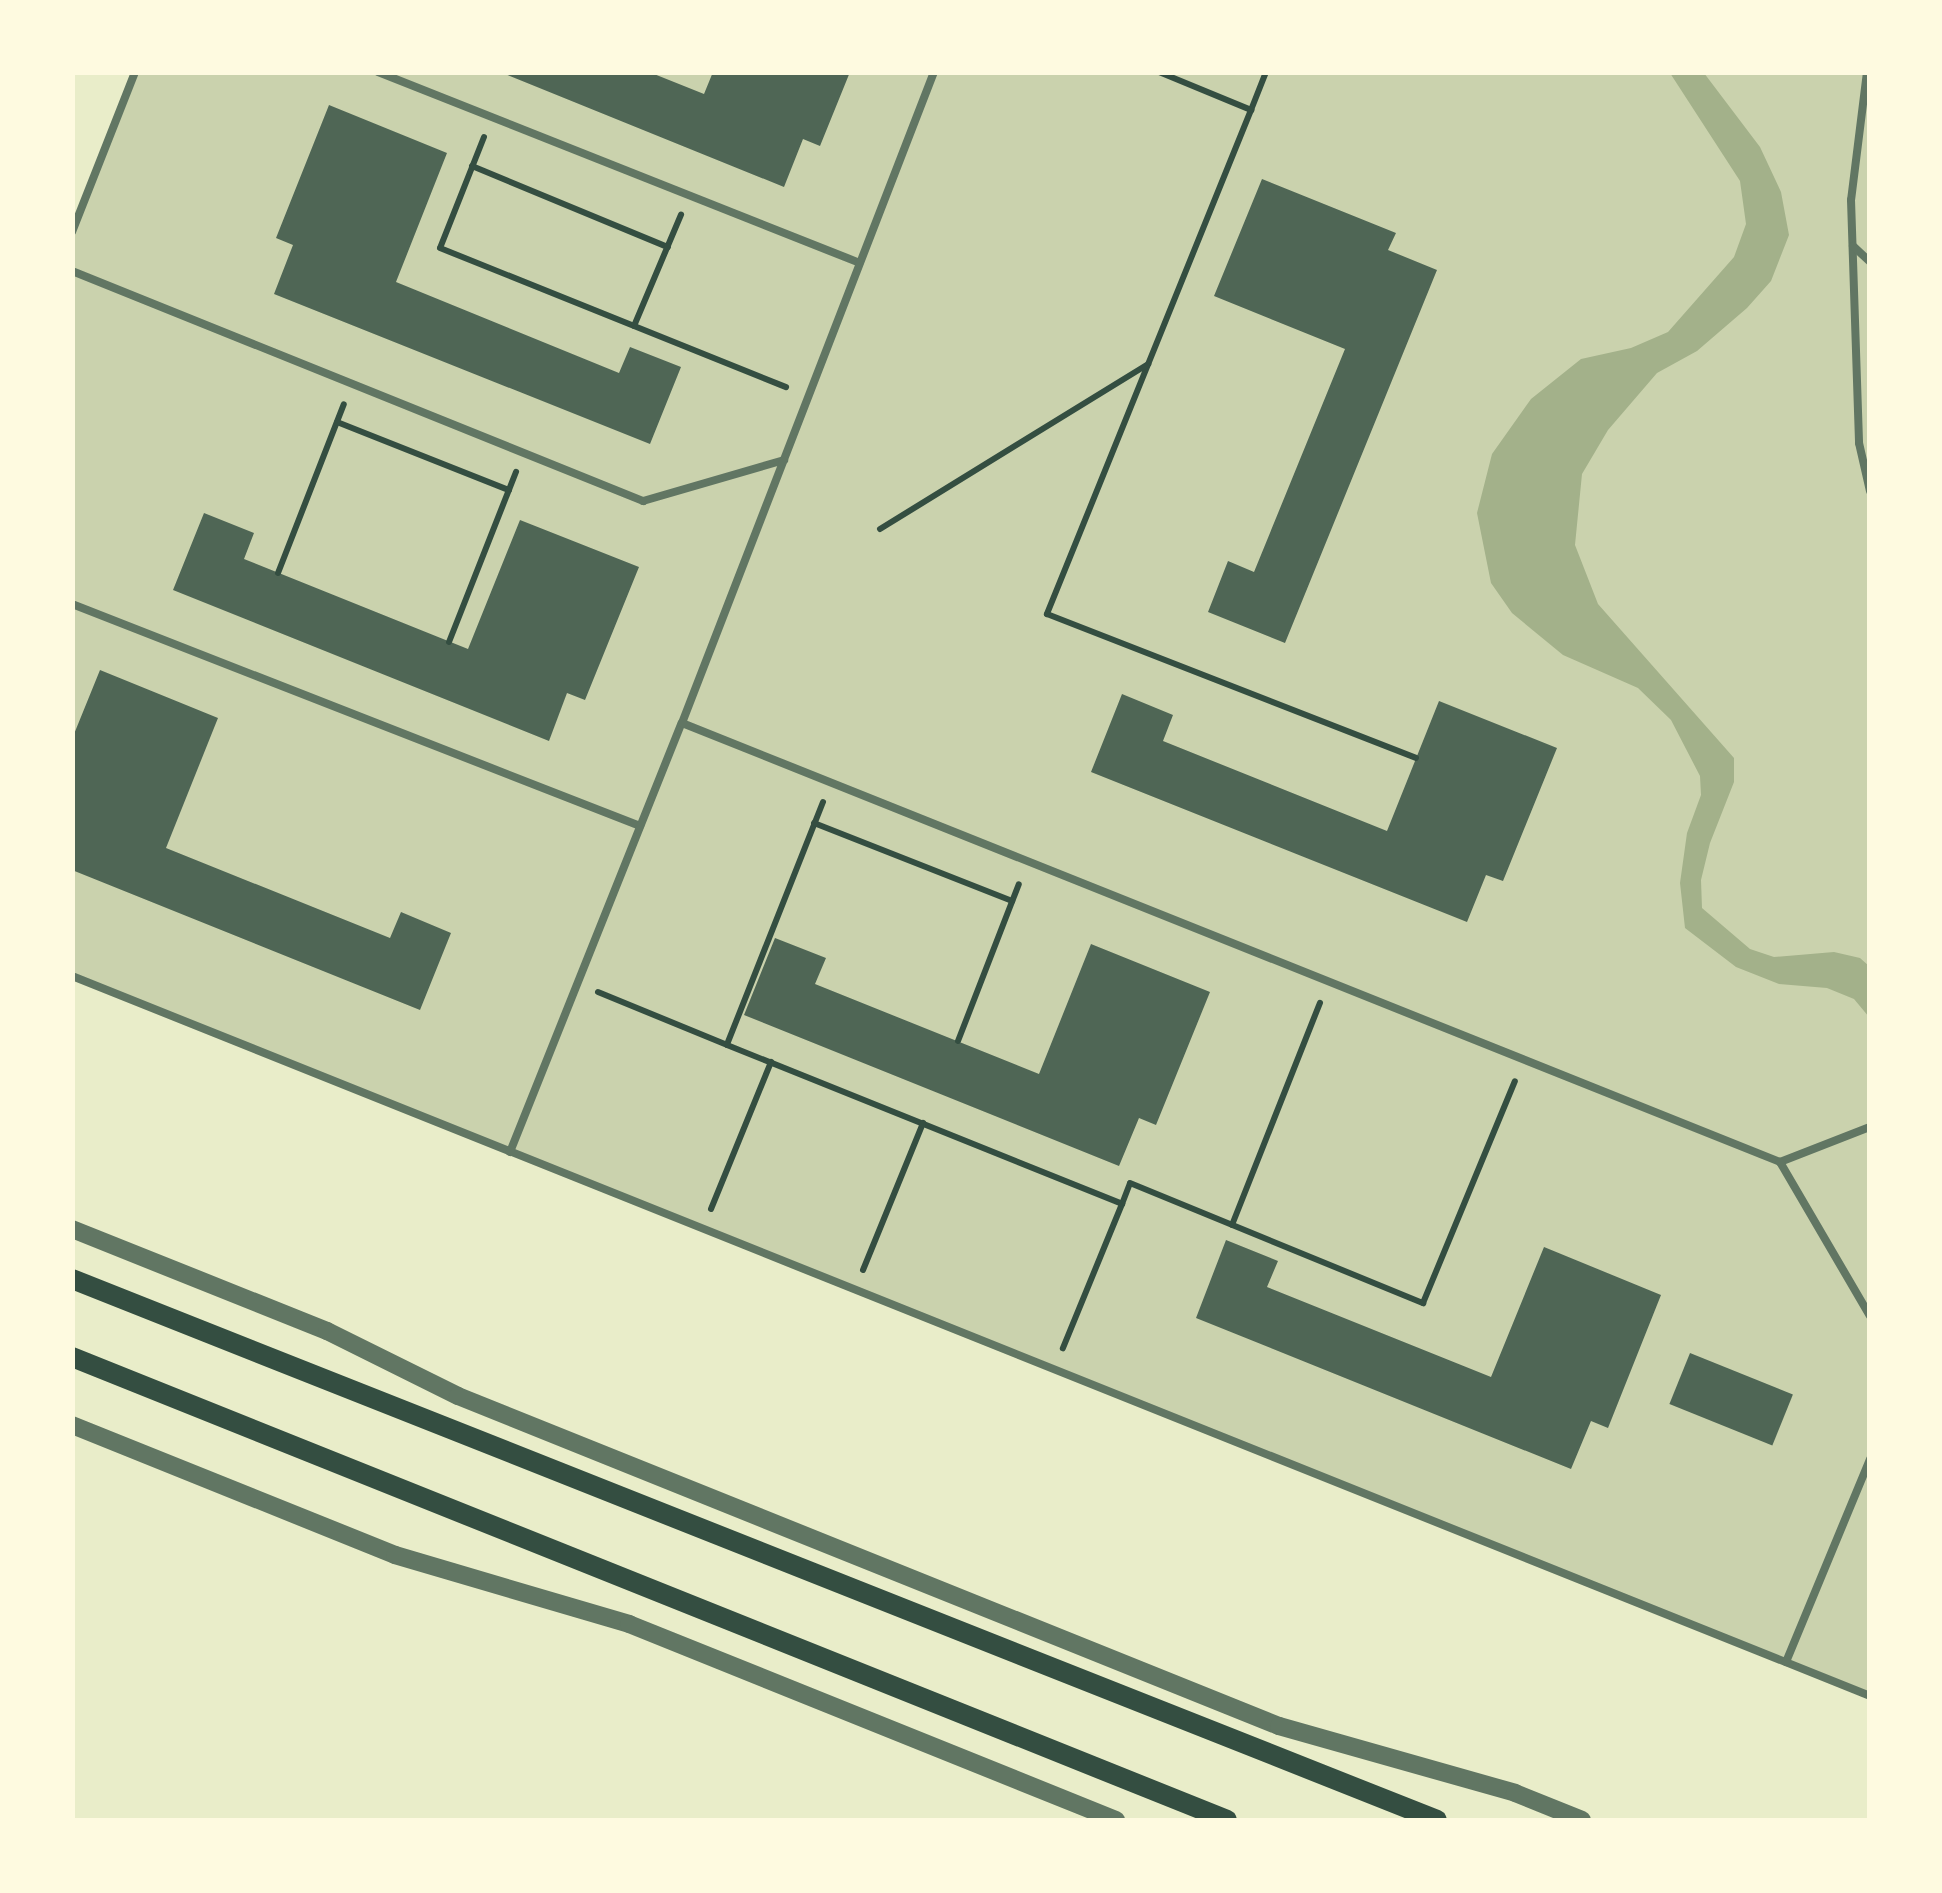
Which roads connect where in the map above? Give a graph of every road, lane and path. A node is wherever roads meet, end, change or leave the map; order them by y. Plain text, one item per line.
1 (135, 72) edge
2 (378, 72) edge
3 (934, 72) edge
4 (1159, 72) edge
5 (1266, 72) edge
6 (1867, 72) edge
7 (1251, 110) junction
8 (492, 118) junction
9 (472, 166) junction
10 (689, 195) junction
11 (72, 232) edge
12 (668, 246) junction
13 (1853, 246) junction
14 (1870, 262) edge
15 (860, 263) junction
16 (72, 271) edge
17 (634, 326) junction
18 (1149, 364) junction
19 (352, 384) junction
20 (808, 396) junction
21 (337, 422) junction
22 (523, 452) junction
23 (784, 460) junction
24 (509, 490) junction
25 (1870, 491) edge
26 (880, 529) dead end
27 (278, 573) dead end
28 (72, 604) edge
29 (449, 642) dead end
30 (682, 723) junction
31 (1416, 758) dead end
32 (831, 782) junction
33 (814, 823) junction
34 (640, 826) junction
35 (1028, 861) junction
36 (1012, 901) junction
37 (72, 976) edge
38 (1329, 982) junction
39 (578, 984) junction
40 (958, 1041) dead end
41 (727, 1045) junction
42 (1524, 1060) junction
43 (771, 1062) junction
44 (923, 1123) junction
45 (1870, 1127) edge
46 (510, 1152) junction
47 (1780, 1162) junction
48 (1122, 1204) junction
49 (1232, 1224) junction
50 (72, 1229) edge
51 (703, 1229) junction
52 (72, 1279) edge
53 (855, 1290) junction
54 (1870, 1316) edge
55 (72, 1356) edge
56 (1054, 1369) junction
57 (72, 1425) edge
58 (1870, 1459) edge
59 (1786, 1662) junction
60 (1870, 1696) edge
61 (1116, 1820) edge
62 (1227, 1820) edge
63 (1437, 1820) edge
64 (1582, 1820) edge

1 - 11 lane
2 - 8 lane
3 - 15 lane
4 - 7 path
5 - 7 path
6 - 13 lane
7 - 18 path
8 - 9 path
8 - 10 lane
9 - 12 path
9 - 17 path
10 - 12 path
10 - 15 lane
12 - 17 path
13 - 14 lane
13 - 25 lane
15 - 20 lane
16 - 19 lane
17 - 20 path
18 - 26 path
18 - 31 path
19 - 21 path
19 - 22 lane
20 - 23 lane
21 - 24 path
21 - 27 path
22 - 23 lane
22 - 24 path
23 - 30 lane
24 - 29 path
28 - 34 lane
30 - 32 lane
30 - 34 lane
32 - 33 path
32 - 35 lane
33 - 36 path
33 - 41 path
34 - 39 lane
35 - 36 path
35 - 38 lane
36 - 40 path
37 - 46 lane
38 - 42 lane
38 - 49 path
39 - 41 path
39 - 46 lane
41 - 43 path
42 - 47 lane
42 - 49 path
43 - 44 path
43 - 51 path
44 - 48 path
44 - 53 path
45 - 47 lane
46 - 51 lane
47 - 54 lane
48 - 49 path
48 - 56 path
50 - 64 street
51 - 53 lane
52 - 63 main road
53 - 56 lane
55 - 62 main road
56 - 59 lane
57 - 61 street
58 - 59 lane
59 - 60 lane

